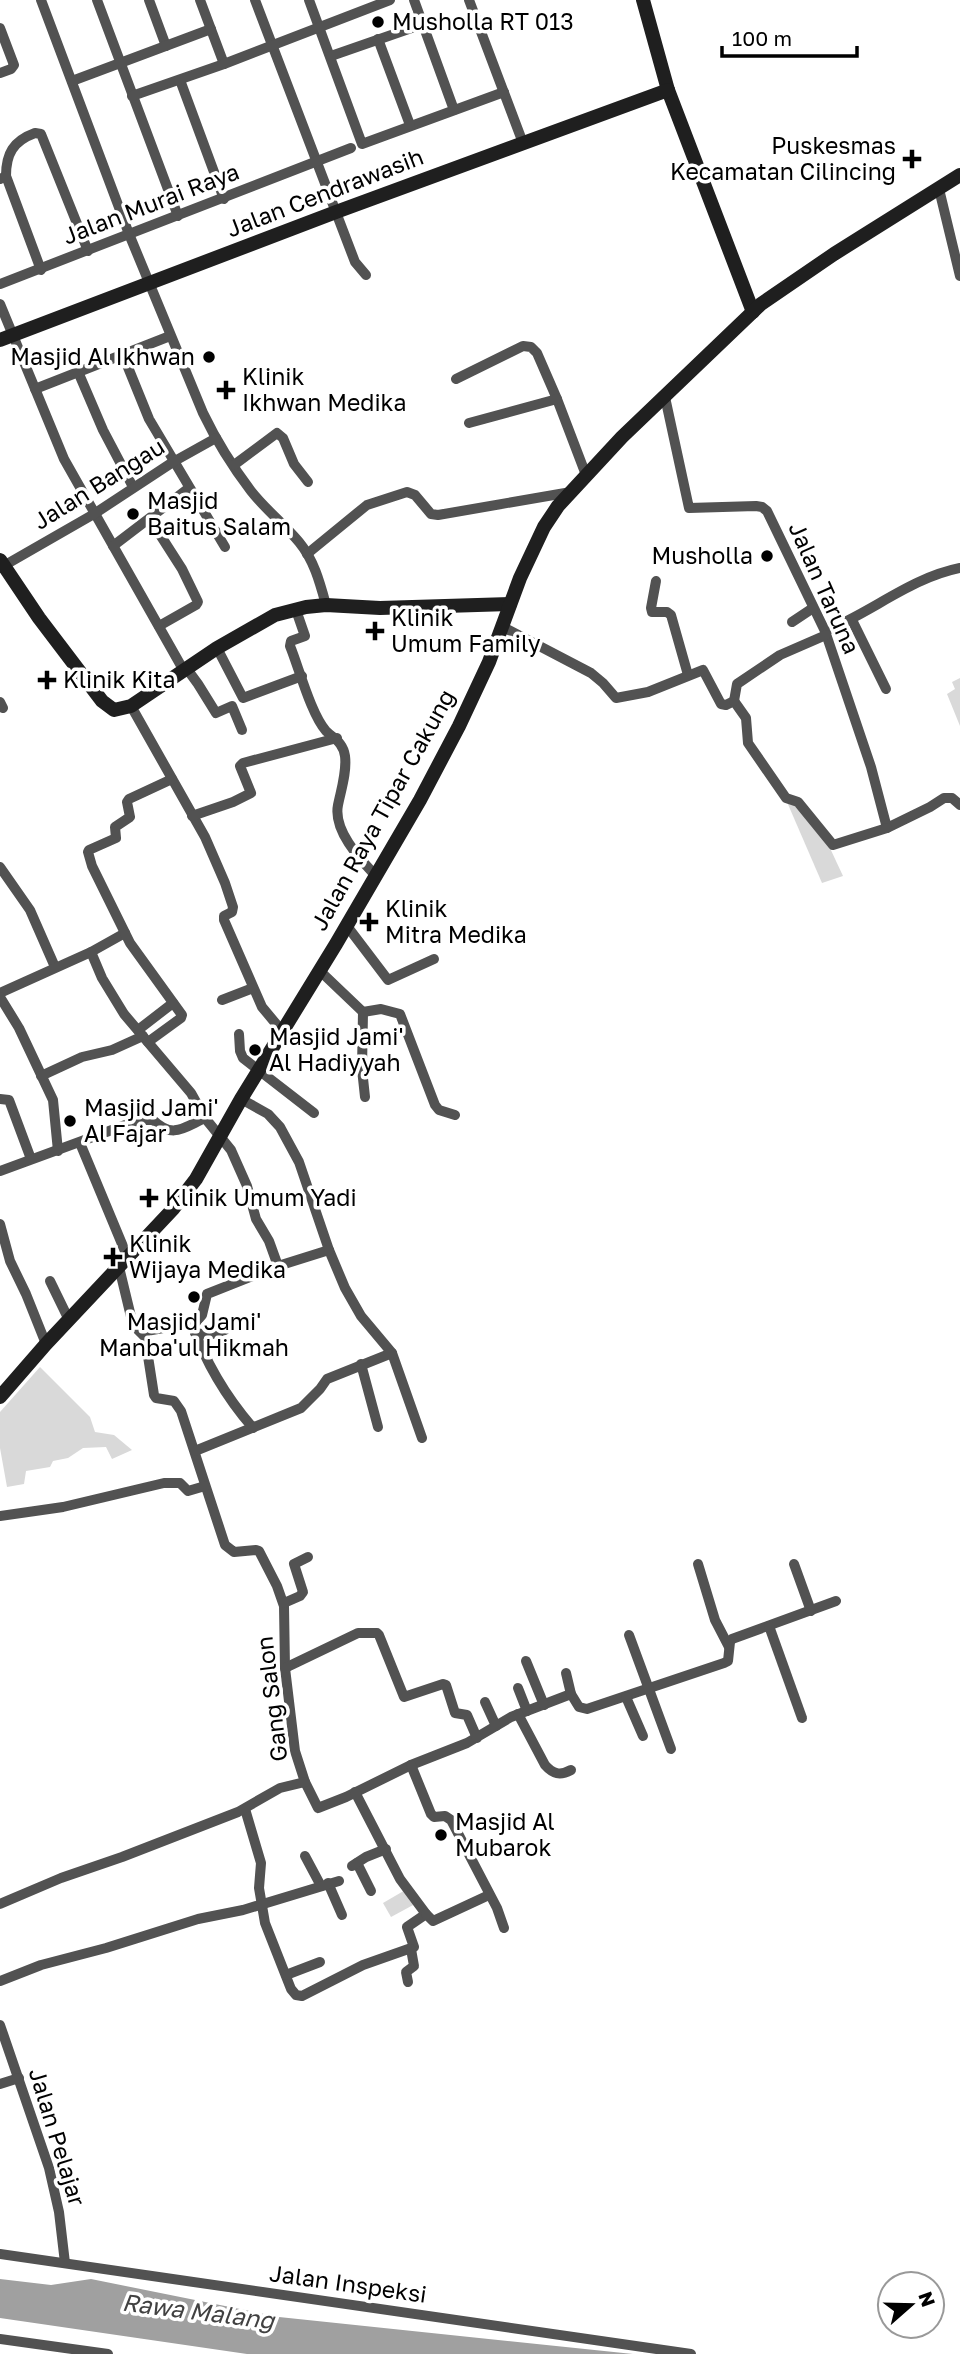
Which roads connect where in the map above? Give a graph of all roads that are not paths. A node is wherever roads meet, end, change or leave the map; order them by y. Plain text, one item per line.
1 (41, 0) edge
2 (97, 0) edge
3 (149, 0) edge
4 (200, 0) edge
5 (255, 0) edge
6 (309, 0) edge
7 (390, 0) edge
8 (414, 0) edge
9 (469, 0) edge
10 (643, 0) edge
11 (363, 5) edge
12 (423, 24) junction
13 (320, 27) junction
14 (0, 28) edge
15 (211, 29) junction
16 (378, 39) junction
17 (272, 45) junction
18 (166, 46) junction
19 (331, 55) junction
20 (121, 64) junction
21 (224, 64) junction
22 (6, 71) edge
23 (180, 80) junction
24 (72, 81) junction
25 (668, 90) junction
26 (503, 92) junction
27 (132, 96) junction
28 (454, 110) junction
29 (410, 125) junction
30 (523, 143) junction
31 (357, 146) junction
32 (317, 162) junction
33 (960, 176) edge
34 (3, 178) edge
35 (939, 189) junction
36 (224, 199) junction
37 (336, 212) junction
38 (178, 216) junction
39 (129, 234) junction
40 (88, 251) junction
41 (41, 270) junction
42 (366, 275) dead end
43 (960, 276) edge
44 (0, 284) edge
45 (148, 284) junction
46 (0, 304) edge
47 (753, 312) junction
48 (170, 336) junction
49 (6, 338) edge
50 (123, 355) junction
51 (79, 374) junction
52 (456, 379) dead end
53 (35, 389) junction
54 (665, 397) junction
55 (557, 399) junction
56 (469, 423) dead end
57 (216, 438) junction
58 (173, 462) junction
59 (234, 465) junction
60 (586, 475) junction
61 (307, 482) dead end
62 (133, 487) junction
63 (189, 488) junction
64 (571, 492) junction
65 (94, 514) junction
66 (150, 519) junction
67 (113, 545) junction
68 (225, 547) dead end
69 (307, 554) junction
70 (1, 564) edge
71 (960, 568) edge
72 (656, 581) dead end
73 (510, 604) junction
74 (326, 605) junction
75 (813, 608) junction
76 (296, 610) junction
77 (852, 620) junction
78 (792, 622) dead end
79 (159, 626) junction
80 (503, 627) junction
81 (826, 633) junction
82 (217, 648) junction
83 (185, 670) junction
84 (688, 675) junction
85 (302, 676) junction
86 (886, 689) dead end
87 (734, 701) junction
88 (131, 706) junction
89 (242, 730) dead end
90 (337, 738) junction
91 (172, 779) junction
92 (959, 807) edge
93 (192, 816) junction
94 (887, 828) junction
95 (0, 867) edge
96 (374, 875) junction
97 (346, 926) junction
98 (125, 933) junction
99 (91, 952) junction
100 (434, 959) dead end
101 (55, 967) junction
102 (320, 971) junction
103 (253, 988) junction
104 (0, 995) edge
105 (222, 999) dead end
106 (173, 1003) junction
107 (363, 1012) junction
108 (282, 1031) junction
109 (239, 1034) dead end
110 (143, 1036) junction
111 (258, 1070) junction
112 (41, 1076) junction
113 (365, 1097) dead end
114 (0, 1099) edge
115 (241, 1100) junction
116 (314, 1113) dead end
117 (456, 1115) dead end
118 (205, 1118) junction
119 (221, 1137) junction
120 (80, 1143) junction
121 (58, 1151) junction
122 (32, 1159) junction
123 (0, 1171) edge
124 (0, 1224) edge
125 (329, 1250) junction
126 (123, 1261) junction
127 (12, 1265) junction
128 (278, 1266) junction
129 (0, 1270) edge
130 (50, 1281) dead end
131 (69, 1320) junction
132 (194, 1328) junction
133 (225, 1330) dead end
134 (141, 1332) junction
135 (46, 1344) junction
136 (392, 1353) junction
137 (361, 1364) junction
138 (0, 1397) edge
139 (254, 1427) junction
140 (378, 1427) dead end
141 (422, 1438) dead end
142 (195, 1451) junction
143 (205, 1486) junction
144 (0, 1516) edge
145 (308, 1557) dead end
146 (698, 1564) dead end
147 (794, 1564) dead end
148 (835, 1601) dead end
149 (284, 1603) junction
150 (811, 1611) junction
151 (769, 1626) junction
152 (629, 1635) dead end
153 (729, 1647) junction
154 (526, 1661) dead end
155 (285, 1668) junction
156 (566, 1673) dead end
157 (518, 1688) dead end
158 (649, 1689) junction
159 (571, 1695) junction
160 (626, 1697) junction
161 (485, 1702) dead end
162 (544, 1705) junction
163 (523, 1713) junction
164 (802, 1718) dead end
165 (496, 1726) junction
166 (643, 1736) dead end
167 (477, 1738) junction
168 (671, 1749) dead end
169 (411, 1765) junction
170 (571, 1770) dead end
171 (304, 1782) junction
172 (355, 1792) junction
173 (245, 1809) junction
174 (386, 1849) junction
175 (305, 1856) dead end
176 (330, 1883) junction
177 (371, 1891) dead end
178 (489, 1895) junction
179 (0, 1904) edge
180 (261, 1905) junction
181 (426, 1914) junction
182 (342, 1916) dead end
183 (504, 1928) dead end
184 (411, 1949) junction
185 (320, 1962) dead end
186 (286, 1975) junction
187 (0, 1981) edge
188 (408, 1982) dead end
189 (0, 2025) edge
190 (19, 2078) junction
191 (0, 2084) edge
192 (0, 2254) edge
193 (65, 2263) junction
194 (0, 2339) edge
195 (108, 2354) edge
196 (691, 2354) edge

1 - 24 street
2 - 20 street
3 - 18 street
4 - 15 street
5 - 17 street
6 - 13 street
7 - 11 street
8 - 12 street
9 - 26 street
10 - 25 street
11 - 13 street
12 - 16 street
12 - 28 street
13 - 17 street
13 - 19 street
14 - 22 street
15 - 18 street
15 - 21 street
16 - 19 street
16 - 29 street
17 - 21 street
17 - 32 street
18 - 20 street
19 - 31 street
20 - 24 street
20 - 27 street
21 - 23 street
23 - 27 street
23 - 36 street
24 - 39 street
25 - 30 street, Jalan Cendrawasih
25 - 47 street
26 - 28 street, Jalan Murai Raya
26 - 30 street
27 - 38 street
28 - 29 street, Jalan Murai Raya
29 - 31 street, Jalan Murai Raya
30 - 37 street, Jalan Cendrawasih
31 - 32 street, Jalan Murai Raya
32 - 36 street, Jalan Murai Raya
32 - 37 street
33 - 35 street, Jalan Raya Tipar Cakung
34 - 40 street
34 - 41 street
35 - 43 street
35 - 47 street, Jalan Raya Tipar Cakung
36 - 38 street, Jalan Murai Raya
37 - 42 street
37 - 45 street, Jalan Cendrawasih
38 - 39 street, Jalan Murai Raya
39 - 40 street, Jalan Murai Raya
39 - 45 street
40 - 41 street, Jalan Murai Raya
41 - 44 street, Jalan Murai Raya
45 - 48 street
45 - 49 street, Jalan Cendrawasih
46 - 49 street
47 - 54 street, Jalan Raya Tipar Cakung
48 - 50 street
48 - 57 street
49 - 53 street
50 - 51 street
50 - 58 street
51 - 53 street
51 - 62 street
52 - 55 street
53 - 65 street
54 - 60 street, Jalan Raya Tipar Cakung
54 - 75 street, Jalan Taruna
55 - 56 street
55 - 60 street
57 - 58 street, Jalan Bangau
57 - 59 street
58 - 62 street, Jalan Bangau
58 - 63 street
59 - 61 street
59 - 69 street
60 - 64 street, Jalan Raya Tipar Cakung
62 - 65 street, Jalan Bangau
63 - 66 street
63 - 68 street
64 - 69 street
64 - 73 street, Jalan Raya Tipar Cakung
65 - 67 street
65 - 70 street, Jalan Bangau
66 - 67 street
66 - 79 street
67 - 79 street
69 - 74 street
70 - 88 street
71 - 77 street
72 - 84 street
73 - 74 street
73 - 80 street, Jalan Raya Tipar Cakung
74 - 76 street
75 - 78 street
75 - 81 street, Jalan Taruna
76 - 82 street
76 - 85 street
77 - 81 street
77 - 86 street
79 - 83 street
80 - 84 street
80 - 96 street, Jalan Raya Tipar Cakung
81 - 87 street
81 - 94 street, Jalan Taruna
82 - 83 street
82 - 85 street
83 - 88 street
83 - 89 street
84 - 87 street
85 - 90 street
87 - 94 street
88 - 91 street
90 - 93 street
90 - 96 street
91 - 93 street
91 - 98 street
92 - 94 street
93 - 103 street
95 - 101 street
96 - 97 street, Jalan Raya Tipar Cakung
97 - 100 street
97 - 102 street, Jalan Raya Tipar Cakung
98 - 99 street
98 - 106 street
99 - 101 street
99 - 110 street
101 - 104 street
102 - 107 street
102 - 108 street, Jalan Raya Tipar Cakung
103 - 105 street
103 - 108 street
104 - 112 street
106 - 110 street
106 - 110 street
107 - 113 street
107 - 117 street
108 - 111 street, Jalan Raya Tipar Cakung
109 - 111 street
110 - 112 street
110 - 118 street
111 - 115 street, Jalan Raya Tipar Cakung
111 - 116 street
112 - 121 street
114 - 122 street
115 - 119 street, Jalan Raya Tipar Cakung
115 - 125 street
118 - 119 street
118 - 120 street
119 - 126 street, Jalan Raya Tipar Cakung
119 - 128 street
120 - 121 street
120 - 126 street, Gang Salon
121 - 122 street
122 - 123 street
124 - 127 street
125 - 128 street
125 - 136 street
126 - 131 street, Jalan Raya Tipar Cakung
126 - 134 street, Gang Salon
127 - 129 street
127 - 135 street
128 - 132 street
130 - 131 street
131 - 135 street, Jalan Raya Tipar Cakung
132 - 133 street
132 - 134 street
132 - 139 street
134 - 142 street, Gang Salon
135 - 138 street, Jalan Raya Tipar Cakung
136 - 137 street
136 - 141 street
137 - 139 street
137 - 140 street
139 - 142 street
142 - 143 street, Gang Salon
143 - 144 street
143 - 149 street, Gang Salon
145 - 149 street
146 - 153 street
147 - 150 street
148 - 150 street
149 - 155 street, Gang Salon
150 - 151 street
151 - 153 street
151 - 164 street
152 - 158 street
153 - 158 street
154 - 162 street
155 - 167 street
155 - 171 street, Gang Salon
156 - 159 street
157 - 163 street
158 - 160 street
158 - 168 street
159 - 160 street
159 - 162 street, Gang Salon
160 - 166 street
161 - 165 street
162 - 163 street, Gang Salon
163 - 165 street, Gang Salon
163 - 170 street
165 - 167 street, Gang Salon
167 - 169 street, Gang Salon
169 - 172 street, Gang Salon
169 - 178 street
171 - 172 street, Gang Salon
171 - 173 street
172 - 174 street
173 - 179 street
173 - 180 street
174 - 177 street
174 - 181 street
175 - 176 street
176 - 180 street
176 - 182 street
178 - 181 street
178 - 183 street
180 - 186 street
180 - 187 street
181 - 184 street
184 - 186 street
184 - 188 street
185 - 186 street
189 - 190 street, Jalan Pelajar
190 - 191 street
190 - 193 street, Jalan Pelajar
192 - 193 street, Jalan Inspeksi
193 - 196 street, Jalan Inspeksi
194 - 195 street

